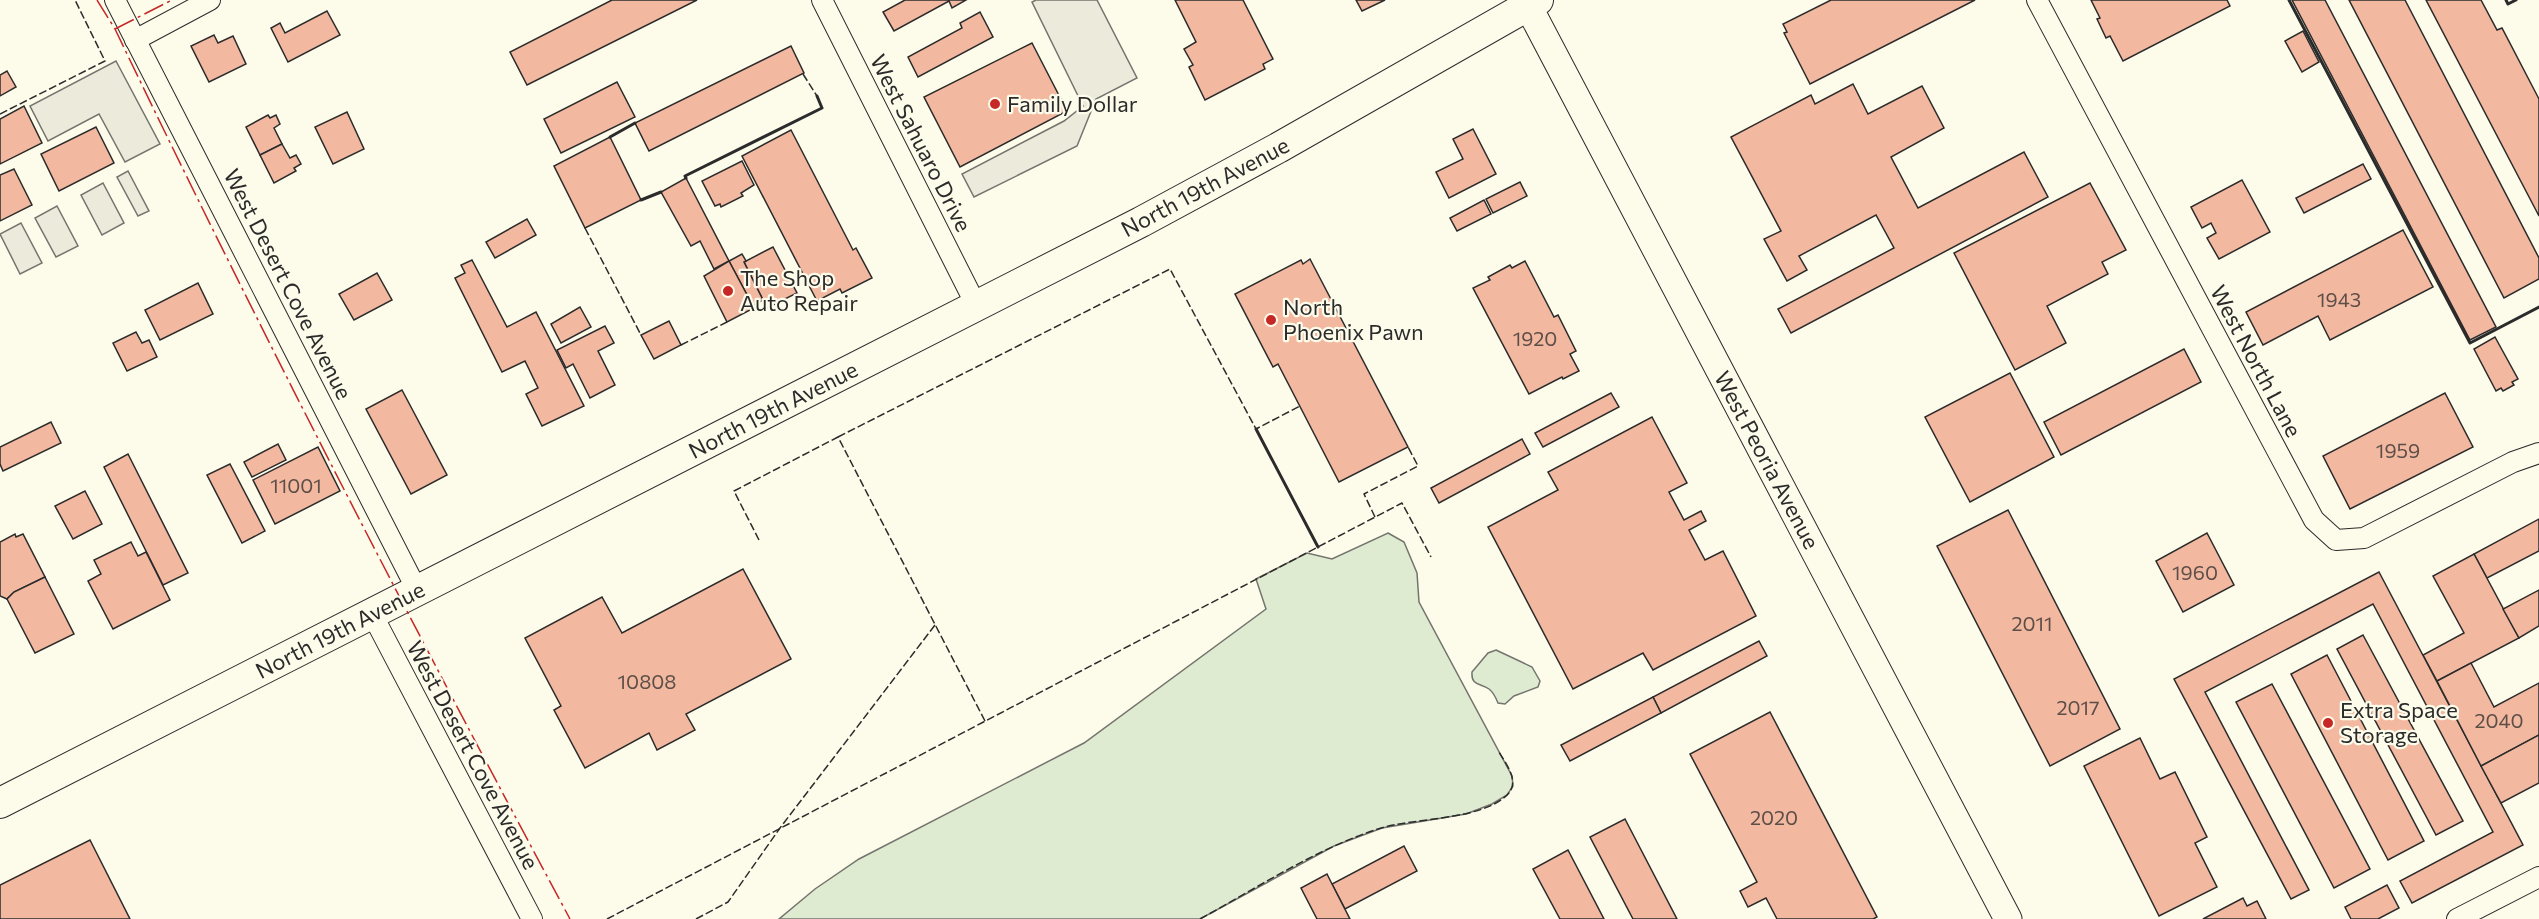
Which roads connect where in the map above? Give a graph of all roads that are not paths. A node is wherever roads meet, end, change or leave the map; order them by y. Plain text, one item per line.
1 (115, 0) edge
2 (210, 0) edge
3 (822, 0) edge
4 (2037, 0) edge
5 (1530, 2) edge
6 (135, 40) junction
7 (977, 307) junction
8 (2539, 453) edge
9 (417, 590) junction
10 (372, 614) junction
11 (0, 803) edge
12 (2539, 877) edge
13 (532, 919) edge
14 (2008, 919) edge
15 (2457, 919) edge

1 - 6 street, West Desert Cove Avenue
2 - 6 street
3 - 7 street, West Sahuaro Drive
4 - 8 street, West North Lane
5 - 7 main road, North 19th Avenue
5 - 14 main road, West Peoria Avenue
6 - 9 street, West Desert Cove Avenue
7 - 9 main road, North 19th Avenue
9 - 10 main road, North 19th Avenue
10 - 11 main road, North 19th Avenue
10 - 13 street, West Desert Cove Avenue
12 - 15 street

